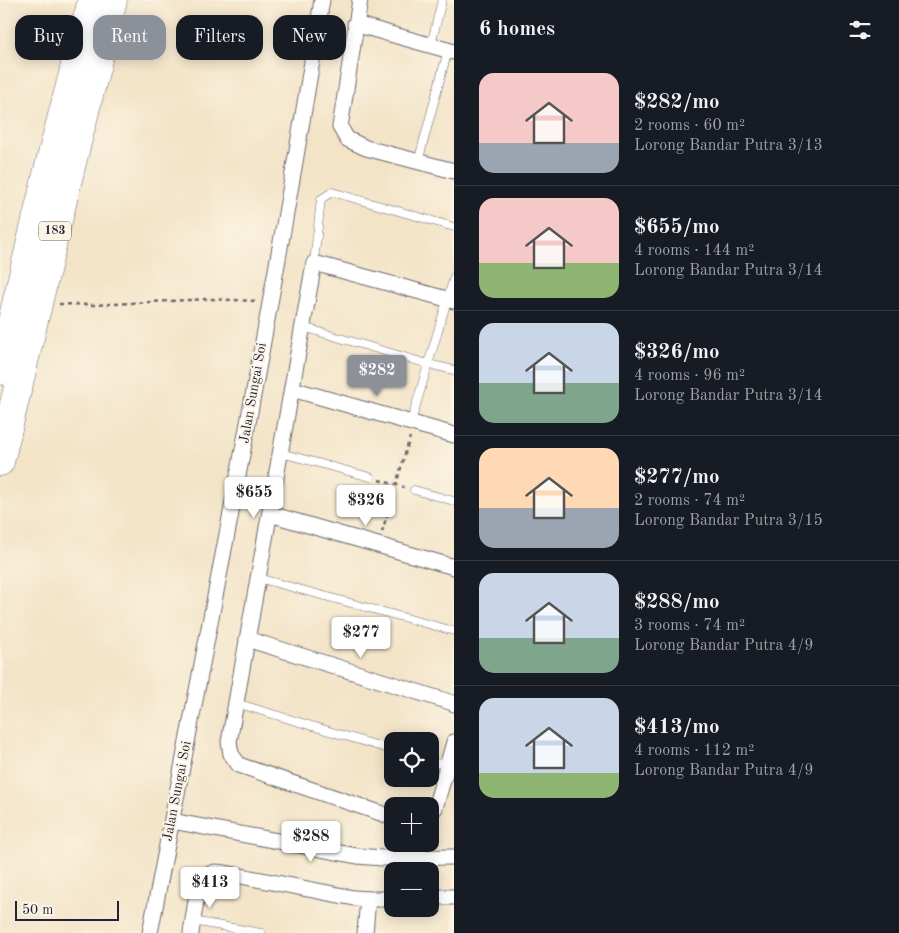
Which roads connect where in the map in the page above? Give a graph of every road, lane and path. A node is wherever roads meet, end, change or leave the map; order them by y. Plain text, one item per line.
1 (92, 0) edge
2 (113, 0) edge
3 (322, 0) edge
4 (360, 0) edge
5 (442, 0) edge
6 (355, 24) junction
7 (431, 45) junction
8 (451, 51) edge
9 (418, 162) junction
10 (454, 171) edge
11 (454, 227) edge
12 (314, 263) junction
13 (24, 269) junction
14 (454, 278) edge
15 (3, 297) dead end
16 (451, 300) edge
17 (270, 302) junction
18 (38, 303) junction
19 (303, 327) junction
20 (428, 364) junction
21 (0, 370) edge
22 (454, 370) edge
23 (292, 389) junction
24 (412, 422) junction
25 (454, 435) edge
26 (280, 453) junction
27 (0, 462) edge
28 (370, 477) joint
29 (396, 485) junction
30 (414, 490) joint
31 (454, 501) edge
32 (270, 514) junction
33 (378, 546) junction
34 (454, 568) edge
35 (258, 578) junction
36 (454, 631) edge
37 (248, 639) junction
38 (236, 704) junction
39 (454, 704) edge
40 (454, 742) edge
41 (384, 748) edge
42 (439, 764) edge
43 (447, 766) junction
44 (438, 797) edge
45 (384, 814) edge
46 (172, 821) junction
47 (454, 858) edge
48 (454, 897) edge
49 (439, 898) edge
50 (384, 899) edge
51 (368, 900) junction
52 (192, 927) edge
53 (150, 933) edge
54 (261, 933) edge
55 (365, 933) edge

1 - 13 highway, 183
2 - 18 highway, 183
3 - 17 street, Jalan Sungai Soi
4 - 6 street
5 - 7 lane
6 - 7 street
6 - 9 street
7 - 8 street
8 - 9 lane
9 - 10 street
11 - 12 lane
12 - 16 street
12 - 19 street
13 - 15 street
13 - 21 highway, 183
14 - 16 lane
16 - 20 lane
17 - 18 path
17 - 46 street, Jalan Sungai Soi
18 - 27 highway, 183
19 - 20 lane
19 - 23 street
20 - 22 lane
20 - 24 lane
23 - 24 street
23 - 26 street
24 - 25 street
24 - 29 path
26 - 28 lane
26 - 32 street
28 - 29 path
29 - 30 path
29 - 33 path
30 - 31 lane
32 - 33 street
32 - 35 street
33 - 34 street
35 - 36 lane
35 - 37 street
37 - 38 street
37 - 39 street
38 - 41 lane
38 - 45 street
40 - 43 street
42 - 43 lane
43 - 44 street
46 - 47 street
46 - 53 street, Jalan Sungai Soi
48 - 49 street
50 - 51 street
51 - 52 street
51 - 55 street
52 - 54 lane

